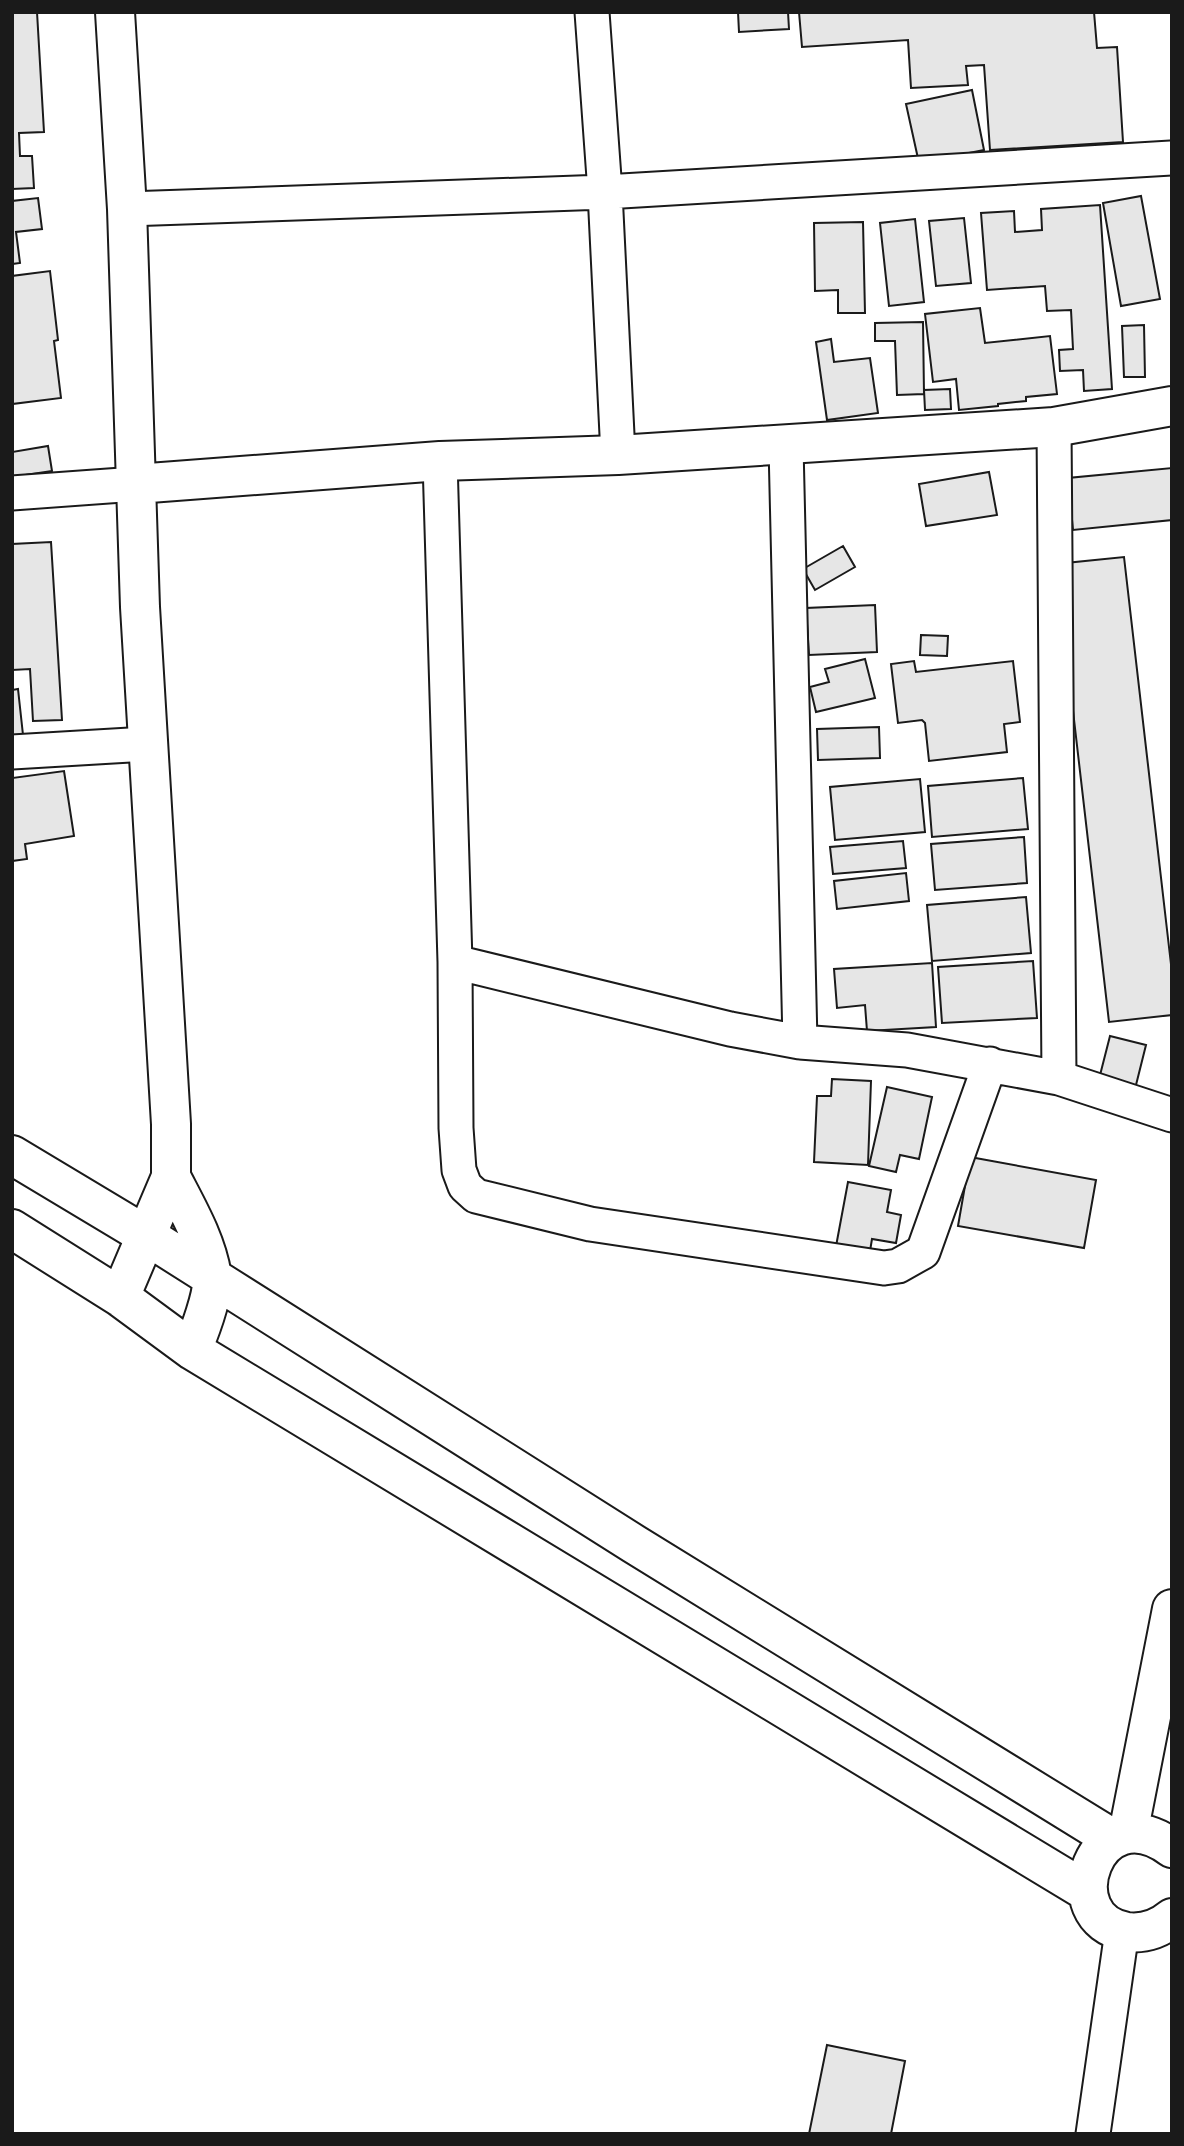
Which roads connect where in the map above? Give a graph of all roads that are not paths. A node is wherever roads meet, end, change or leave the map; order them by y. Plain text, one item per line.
1 (115, 12) edge
2 (592, 12) edge
3 (1171, 158) edge
4 (1172, 170) edge
5 (605, 192) junction
6 (127, 209) junction
7 (1172, 406) edge
8 (1054, 427) junction
9 (786, 446) junction
10 (618, 456) junction
11 (440, 461) junction
12 (136, 484) junction
13 (12, 493) edge
14 (147, 744) junction
15 (12, 752) edge
16 (455, 962) junction
17 (800, 1042) junction
18 (990, 1064) junction
19 (1059, 1078) junction
20 (1172, 1115) edge
21 (12, 1155) edge
22 (171, 1177) junction
23 (12, 1229) edge
24 (147, 1236) junction
25 (213, 1279) junction
26 (120, 1297) junction
27 (192, 1350) junction
28 (1172, 1609) edge
29 (1121, 1836) junction
30 (1172, 1848) edge
31 (1088, 1892) junction
32 (1153, 1932) edge
33 (1093, 2134) edge

1 - 6 main road
2 - 5 street
3 - 4 street
3 - 5 street
5 - 6 street
5 - 10 street
6 - 12 main road
7 - 8 main road
8 - 9 main road
8 - 19 street
9 - 10 main road
9 - 17 street
10 - 11 main road
11 - 12 main road
11 - 16 street
12 - 13 street
12 - 14 main road
14 - 15 street
14 - 22 main road
16 - 17 street
16 - 18 street
17 - 18 street
18 - 19 street
19 - 20 street
21 - 24 main road
22 - 24 main road
22 - 25 main road
23 - 26 main road
24 - 25 main road
24 - 26 main road
25 - 27 main road
25 - 29 main road
26 - 27 main road
27 - 31 main road
28 - 29 main road
29 - 30 main road
29 - 31 main road
31 - 32 main road
32 - 33 street

